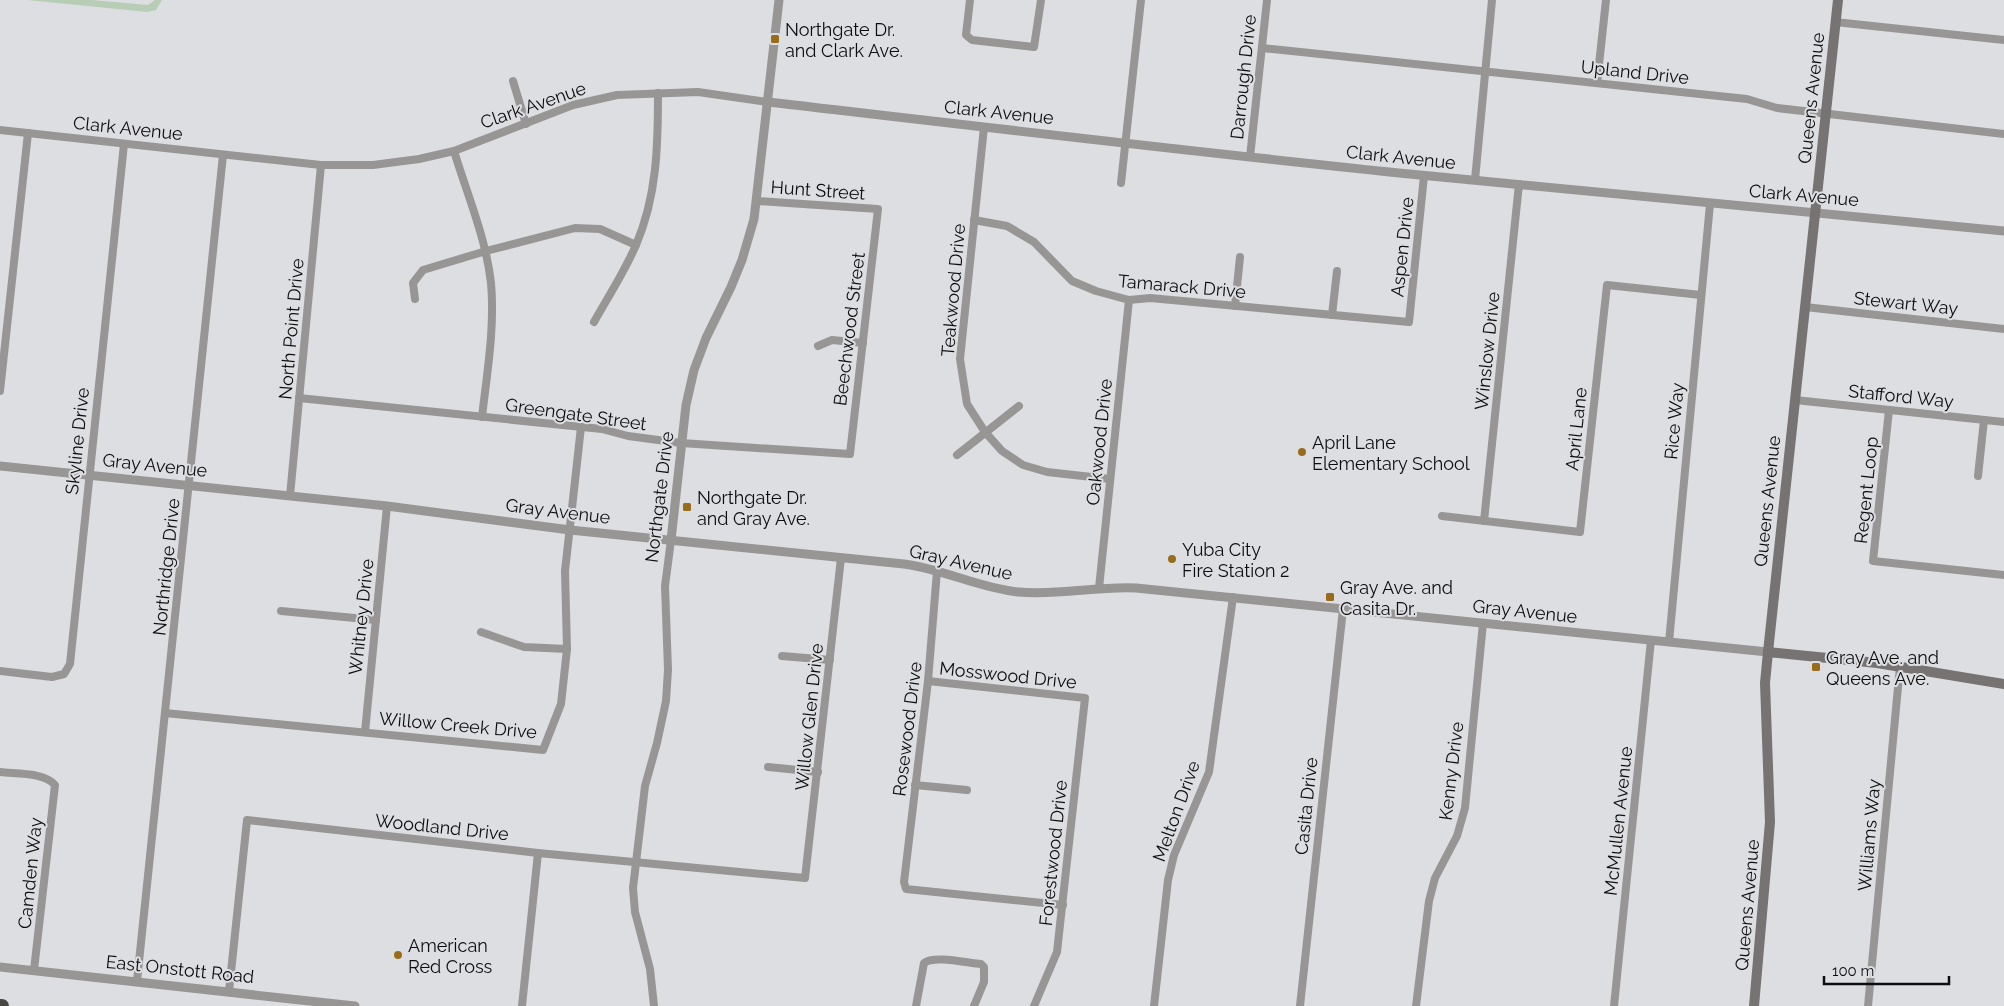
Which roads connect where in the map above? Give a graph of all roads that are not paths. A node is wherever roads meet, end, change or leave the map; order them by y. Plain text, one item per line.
1 (779, 0) edge
2 (970, 0) edge
3 (1041, 0) edge
4 (1142, 0) edge
5 (1267, 0) edge
6 (1492, 0) edge
7 (1606, 0) edge
8 (1838, 0) edge
9 (1835, 22) junction
10 (2004, 40) edge
11 (1262, 48) junction
12 (1485, 71) junction
13 (513, 81) dead end
14 (1597, 83) junction
15 (658, 93) junction
16 (768, 102) junction
17 (1826, 113) junction
18 (526, 124) junction
19 (984, 127) junction
20 (0, 130) edge
21 (28, 133) junction
22 (2004, 134) edge
23 (1126, 143) junction
24 (124, 144) junction
25 (454, 150) junction
26 (223, 155) junction
27 (1250, 157) junction
28 (322, 165) junction
29 (1424, 176) junction
30 (1475, 180) junction
31 (1122, 183) dead end
32 (1519, 184) junction
33 (757, 201) junction
34 (1710, 204) junction
35 (878, 209) joint
36 (1816, 212) junction
37 (974, 220) junction
38 (2004, 231) edge
39 (636, 245) junction
40 (486, 251) junction
41 (1240, 256) dead end
42 (1337, 271) dead end
43 (1701, 295) junction
44 (415, 298) dead end
45 (1129, 300) junction
46 (1235, 306) junction
47 (1805, 307) junction
48 (1332, 315) junction
49 (594, 322) dead end
50 (1409, 322) joint
51 (2004, 329) edge
52 (862, 343) junction
53 (818, 346) dead end
54 (2, 356) edge
55 (0, 391) edge
56 (299, 398) junction
57 (1794, 400) junction
58 (1019, 406) dead end
59 (1889, 410) junction
60 (482, 417) junction
61 (1984, 420) junction
62 (2004, 422) edge
63 (581, 427) junction
64 (985, 432) junction
65 (681, 443) junction
66 (850, 454) joint
67 (957, 455) dead end
68 (0, 466) edge
69 (88, 475) junction
70 (1978, 476) dead end
71 (1110, 479) junction
72 (190, 485) junction
73 (290, 496) junction
74 (387, 506) junction
75 (1442, 516) dead end
76 (1484, 521) junction
77 (570, 530) junction
78 (671, 540) junction
79 (841, 558) junction
80 (937, 571) junction
81 (2004, 575) edge
82 (1099, 588) junction
83 (1233, 597) junction
84 (1342, 609) junction
85 (281, 611) dead end
86 (376, 620) junction
87 (1483, 623) junction
88 (481, 632) dead end
89 (1651, 640) junction
90 (1669, 642) junction
91 (567, 649) junction
92 (1768, 652) junction
93 (782, 656) dead end
94 (830, 660) junction
95 (1900, 666) junction
96 (0, 671) edge
97 (928, 681) junction
98 (2004, 684) edge
99 (1085, 698) joint
100 (165, 713) junction
101 (365, 732) junction
102 (768, 767) dead end
103 (0, 772) edge
104 (818, 772) junction
105 (916, 785) junction
106 (967, 790) dead end
107 (538, 853) junction
108 (635, 863) junction
109 (805, 878) joint
110 (1064, 905) junction
111 (0, 966) edge
112 (34, 970) junction
113 (137, 981) junction
114 (229, 991) junction
115 (356, 1006) edge
116 (522, 1006) edge
117 (654, 1006) edge
118 (916, 1006) edge
119 (974, 1006) edge
120 (1034, 1006) edge
121 (1154, 1006) edge
122 (1300, 1006) edge
123 (1416, 1006) edge
124 (1614, 1006) edge
125 (1754, 1006) edge
126 (1868, 1006) edge

1 - 16 street, Northgate Drive
2 - 3 street
4 - 23 street
5 - 11 street, Darrough Drive
6 - 12 street
7 - 14 street
8 - 9 main road, Queens Avenue
9 - 10 street
9 - 17 main road, Queens Avenue
11 - 12 street, Upland Drive
11 - 27 street, Darrough Drive
12 - 14 street, Upland Drive
12 - 30 street
13 - 18 street
14 - 17 street, Upland Drive
15 - 16 street, Clark Avenue
15 - 18 street, Clark Avenue
15 - 39 street
16 - 19 street, Clark Avenue
16 - 33 street, Northgate Drive
17 - 22 street, Upland Drive
17 - 36 main road, Queens Avenue
18 - 25 street, Clark Avenue
19 - 23 street, Clark Avenue
19 - 37 street, Teakwood Drive
20 - 21 street, Clark Avenue
21 - 24 street, Clark Avenue
21 - 54 street
23 - 27 street, Clark Avenue
23 - 31 street
24 - 26 street, Clark Avenue
24 - 69 street, Skyline Drive
25 - 28 street, Clark Avenue
25 - 40 street
26 - 28 street, Clark Avenue
26 - 72 street, Northridge Drive
27 - 29 street, Clark Avenue
28 - 56 street, North Point Drive
29 - 30 street, Clark Avenue
29 - 50 street, Aspen Drive
30 - 32 street, Clark Avenue
32 - 34 street, Clark Avenue
32 - 76 street, Winslow Drive
33 - 35 street, Hunt Street
33 - 65 street, Northgate Drive
34 - 36 street, Clark Avenue
34 - 43 street, Rice Way
35 - 52 street, Beechwood Street
36 - 38 street, Clark Avenue
36 - 47 main road, Queens Avenue
37 - 45 street, Tamarack Drive
37 - 64 street, Teakwood Drive
39 - 40 street
39 - 49 street
40 - 44 street
40 - 60 street
41 - 46 street
42 - 48 street
43 - 76 street, April Lane
43 - 90 street, Rice Way
45 - 46 street, Tamarack Drive
45 - 71 street, Oakwood Drive
46 - 48 street, Tamarack Drive
47 - 51 street, Stewart Way
47 - 57 main road, Queens Avenue
48 - 50 street, Tamarack Drive
52 - 53 street
52 - 66 street, Beechwood Street
54 - 55 street
56 - 60 street, Greengate Street
56 - 73 street, North Point Drive
57 - 59 street, Stafford Way
57 - 92 main road, Queens Avenue
58 - 64 street
59 - 61 street, Stafford Way
59 - 81 street, Regent Loop
60 - 63 street, Greengate Street
61 - 62 street, Stafford Way
61 - 70 street
63 - 65 street, Greengate Street
63 - 77 street, Willow Creek Drive
64 - 67 street
64 - 71 street, Teakwood Drive
65 - 66 street, Greengate Street
65 - 78 street, Northgate Drive
68 - 69 street, Gray Avenue
69 - 72 street, Gray Avenue
69 - 96 street, Skyline Drive
71 - 82 street, Oakwood Drive
72 - 73 street, Gray Avenue
72 - 100 street, Northridge Drive
73 - 74 street, Gray Avenue
74 - 77 street, Gray Avenue
74 - 86 street, Whitney Drive
75 - 76 street, April Lane
77 - 78 street, Gray Avenue
77 - 91 street, Willow Creek Drive
78 - 79 street, Gray Avenue
78 - 108 street, Northgate Drive
79 - 80 street, Gray Avenue
79 - 94 street, Willow Glen Drive
80 - 82 street, Gray Avenue
80 - 97 street, Rosewood Drive
82 - 83 street, Gray Avenue
83 - 84 street, Gray Avenue
83 - 121 street, Melton Drive
84 - 87 street, Gray Avenue
84 - 122 street, Casita Drive
85 - 86 street
86 - 101 street, Whitney Drive
87 - 89 street, Gray Avenue
87 - 123 street, Kenny Drive
88 - 91 street
89 - 90 street, Gray Avenue
89 - 124 street, McMullen Avenue
90 - 92 street, Gray Avenue
91 - 101 street, Willow Creek Drive
92 - 95 main road, Gray Avenue
92 - 125 main road, Queens Avenue
93 - 94 street
94 - 104 street, Willow Glen Drive
95 - 98 main road, Gray Avenue
95 - 126 street, Williams Way
97 - 99 street, Mosswood Drive
97 - 105 street, Rosewood Drive
99 - 110 street, Forestwood Drive
100 - 101 street, Willow Creek Drive
100 - 113 street, Northridge Drive
102 - 104 street
103 - 112 street, Camden Way
104 - 109 street, Willow Glen Drive
105 - 106 street
105 - 110 street, Rosewood Drive
107 - 108 street, Woodland Drive
107 - 114 street, Woodland Drive
107 - 116 street
108 - 109 street, Woodland Drive
108 - 117 street, Northgate Drive
110 - 120 street, Forestwood Drive
111 - 112 street, East Onstott Road
112 - 113 street, East Onstott Road
113 - 114 street, East Onstott Road
114 - 115 street, East Onstott Road
118 - 119 street

